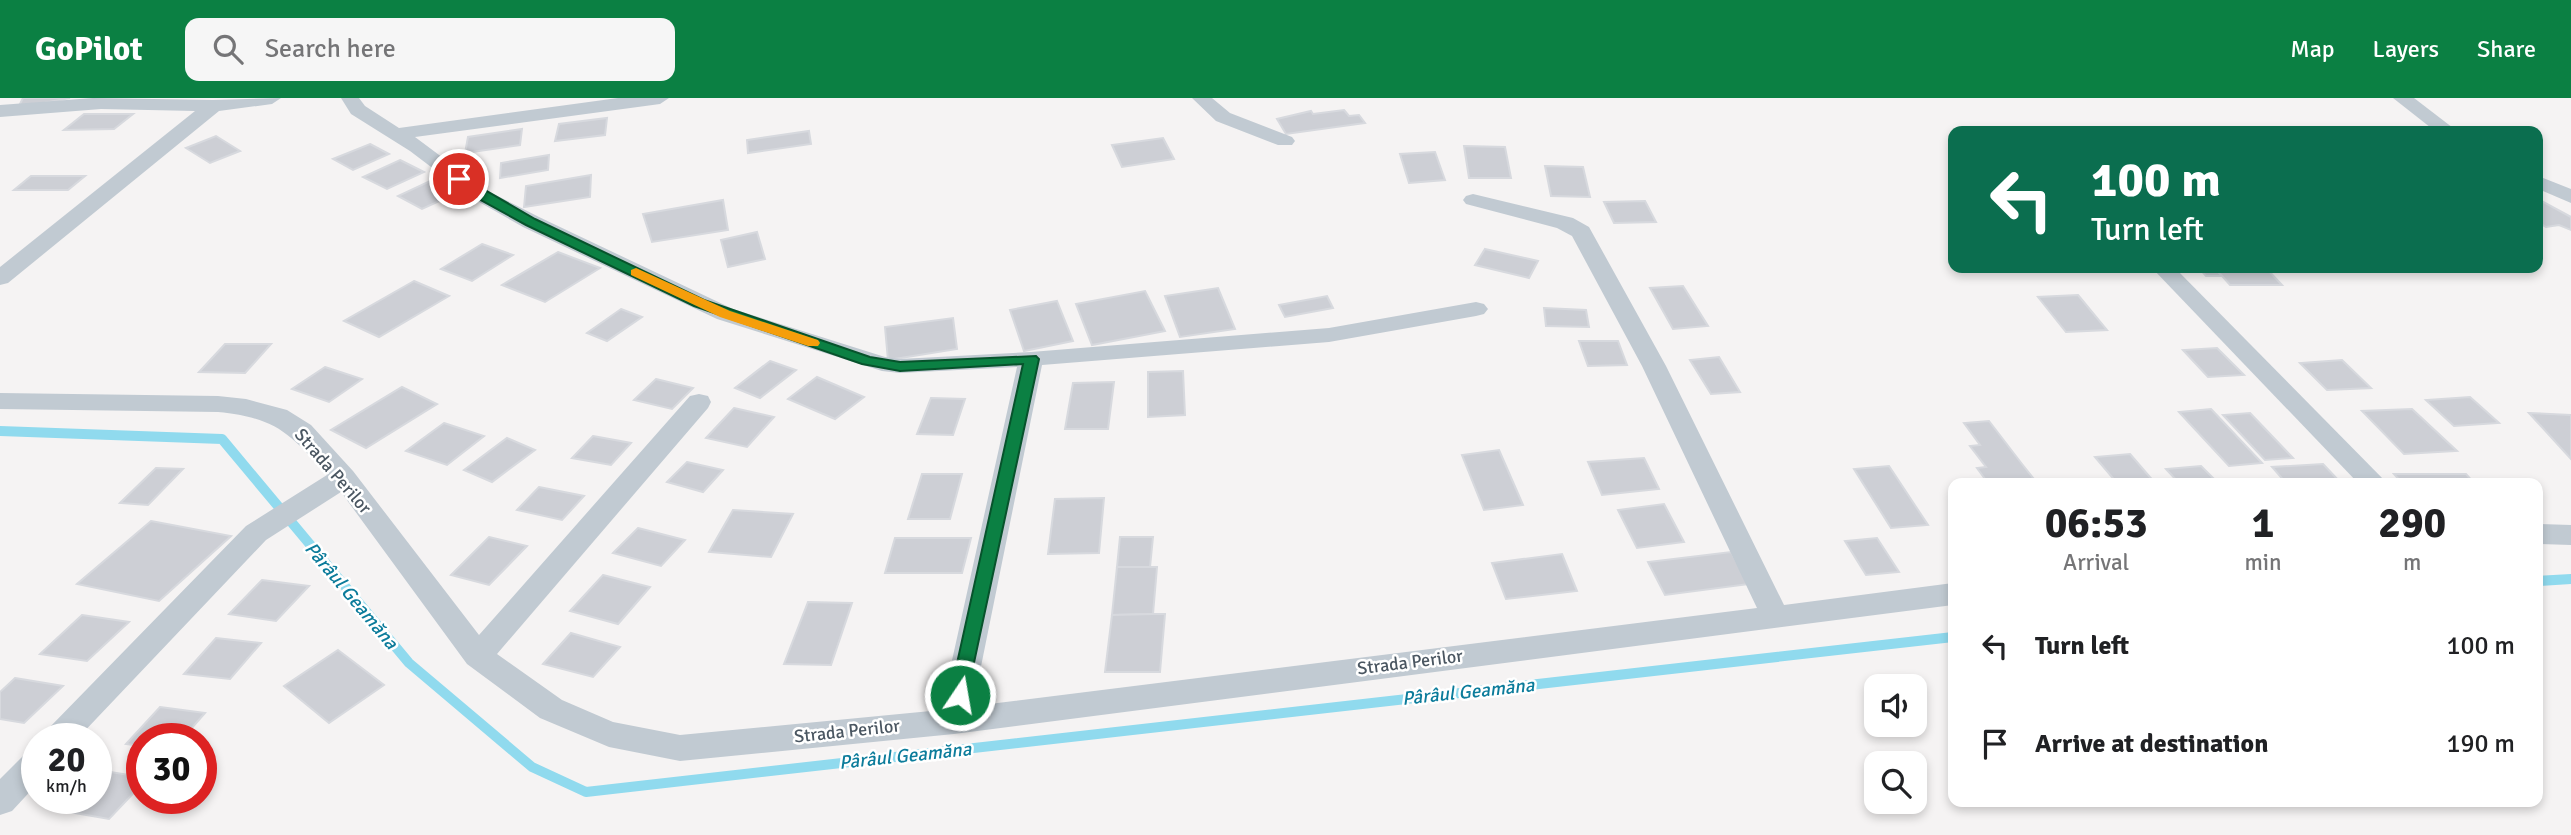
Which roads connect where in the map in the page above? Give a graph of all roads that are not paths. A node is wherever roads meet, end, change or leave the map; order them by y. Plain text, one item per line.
1 (272, 98) edge
2 (350, 98) edge
3 (660, 98) edge
4 (1201, 98) edge
5 (2402, 98) edge
6 (253, 99) edge
7 (102, 101) edge
8 (213, 106) junction
9 (0, 111) edge
10 (2440, 126) edge
11 (395, 134) junction
12 (1284, 141) dead end
13 (2543, 183) edge
14 (2571, 197) edge
15 (1473, 201) dead end
16 (2168, 273) edge
17 (0, 278) edge
18 (1476, 309) dead end
19 (1031, 359) junction
20 (0, 401) edge
21 (699, 402) dead end
22 (344, 477) junction
23 (2369, 478) edge
24 (2543, 534) edge
25 (2571, 535) edge
26 (1948, 595) edge
27 (1775, 615) junction
28 (478, 656) junction
29 (954, 720) junction
30 (74, 723) edge
31 (21, 779) edge
32 (0, 801) edge

1 - 6 street
2 - 11 street
3 - 11 street
4 - 12 street
5 - 10 street
6 - 8 street
7 - 8 street
7 - 9 street
8 - 17 street
11 - 19 street
13 - 14 street
15 - 27 street
16 - 23 street
18 - 19 street
19 - 29 street
20 - 22 street, Strada Perilor
21 - 28 street
22 - 28 street, Strada Perilor
22 - 30 street
24 - 25 street
26 - 27 street, Strada Perilor
27 - 29 street, Strada Perilor
28 - 29 street, Strada Perilor
31 - 32 street

